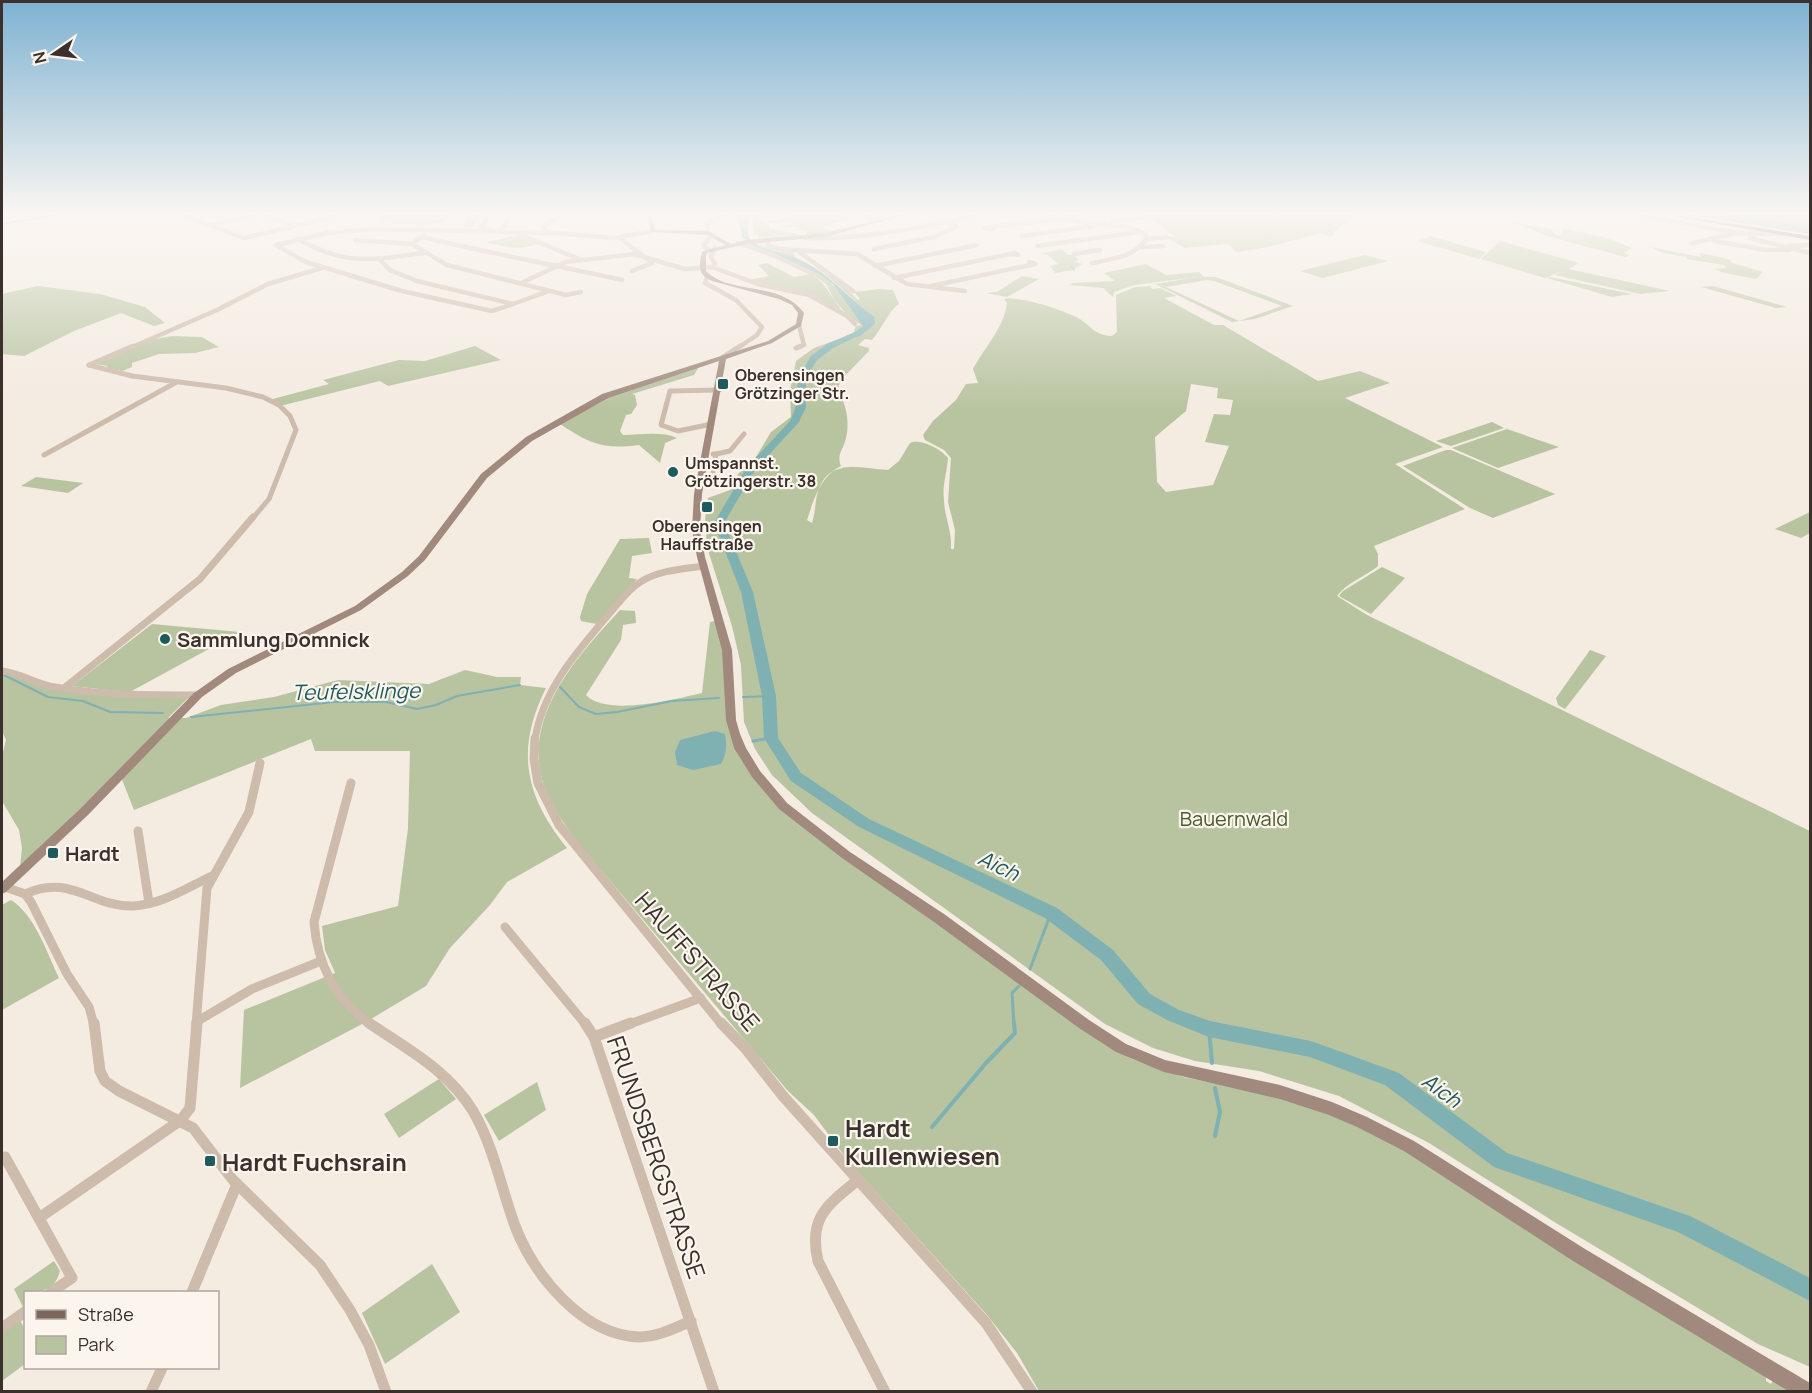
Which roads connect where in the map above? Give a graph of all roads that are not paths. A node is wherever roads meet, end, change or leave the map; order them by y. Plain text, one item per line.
1 (281, 280) edge
2 (364, 280) edge
3 (415, 280) edge
4 (509, 280) edge
5 (527, 280) edge
6 (706, 280) edge
7 (716, 280) edge
8 (749, 280) edge
9 (840, 280) edge
10 (899, 280) edge
11 (960, 280) edge
12 (521, 283) junction
13 (920, 288) junction
14 (550, 291) junction
15 (853, 291) dead end
16 (965, 291) dead end
17 (581, 292) dead end
18 (513, 304) junction
19 (829, 306) junction
20 (839, 314) dead end
21 (855, 324) dead end
22 (799, 325) junction
23 (796, 348) dead end
24 (723, 357) junction
25 (175, 383) junction
26 (719, 390) junction
27 (712, 424) junction
28 (744, 434) dead end
29 (706, 454) junction
30 (716, 454) junction
31 (44, 455) dead end
32 (713, 472) dead end
33 (704, 566) junction
34 (2, 671) edge
35 (64, 688) junction
36 (198, 695) junction
37 (260, 764) dead end
38 (351, 783) dead end
39 (138, 831) dead end
40 (212, 876) junction
41 (3, 888) edge
42 (25, 894) junction
43 (148, 903) junction
44 (505, 927) dead end
45 (321, 961) junction
46 (701, 998) junction
47 (196, 1022) junction
48 (594, 1037) junction
49 (181, 1120) junction
50 (2, 1159) edge
51 (858, 1180) junction
52 (237, 1184) junction
53 (39, 1218) junction
54 (54, 1291) edge
55 (193, 1291) edge
56 (24, 1312) edge
57 (691, 1322) junction
58 (2, 1328) edge
59 (162, 1369) edge
60 (151, 1392) edge
61 (386, 1392) edge
62 (714, 1392) edge
63 (885, 1392) edge
64 (1032, 1392) edge
65 (1808, 1392) edge

1 - 25 street
2 - 18 street
3 - 18 street
4 - 12 street
5 - 12 street
6 - 24 street
7 - 22 main road
8 - 19 street
9 - 15 street
10 - 13 street
11 - 13 street
12 - 14 street
13 - 16 street
14 - 17 street
14 - 18 street
19 - 20 street
19 - 21 street
22 - 23 street
22 - 24 main road
24 - 26 main road
24 - 36 main road
25 - 31 street
25 - 35 street
26 - 27 main road
26 - 27 street
27 - 29 main road
28 - 30 street
29 - 30 street
29 - 33 main road
30 - 32 street
33 - 46 street, HAUFFSTRASSE
33 - 65 main road
34 - 35 street
35 - 36 street
36 - 41 main road
37 - 40 street
38 - 45 street
39 - 43 street
40 - 43 street
40 - 47 street
41 - 42 street
42 - 43 street
42 - 49 street
44 - 48 street, FRUNDSBERGSTRASSE
45 - 47 street
45 - 57 street
46 - 48 street
46 - 51 street, HAUFFSTRASSE
47 - 49 street
48 - 57 street, FRUNDSBERGSTRASSE
49 - 52 street
49 - 53 street
50 - 53 street
51 - 63 street
51 - 64 street, HAUFFSTRASSE
52 - 55 street
52 - 61 street
53 - 54 street
56 - 58 street
57 - 62 street, FRUNDSBERGSTRASSE
59 - 60 street

